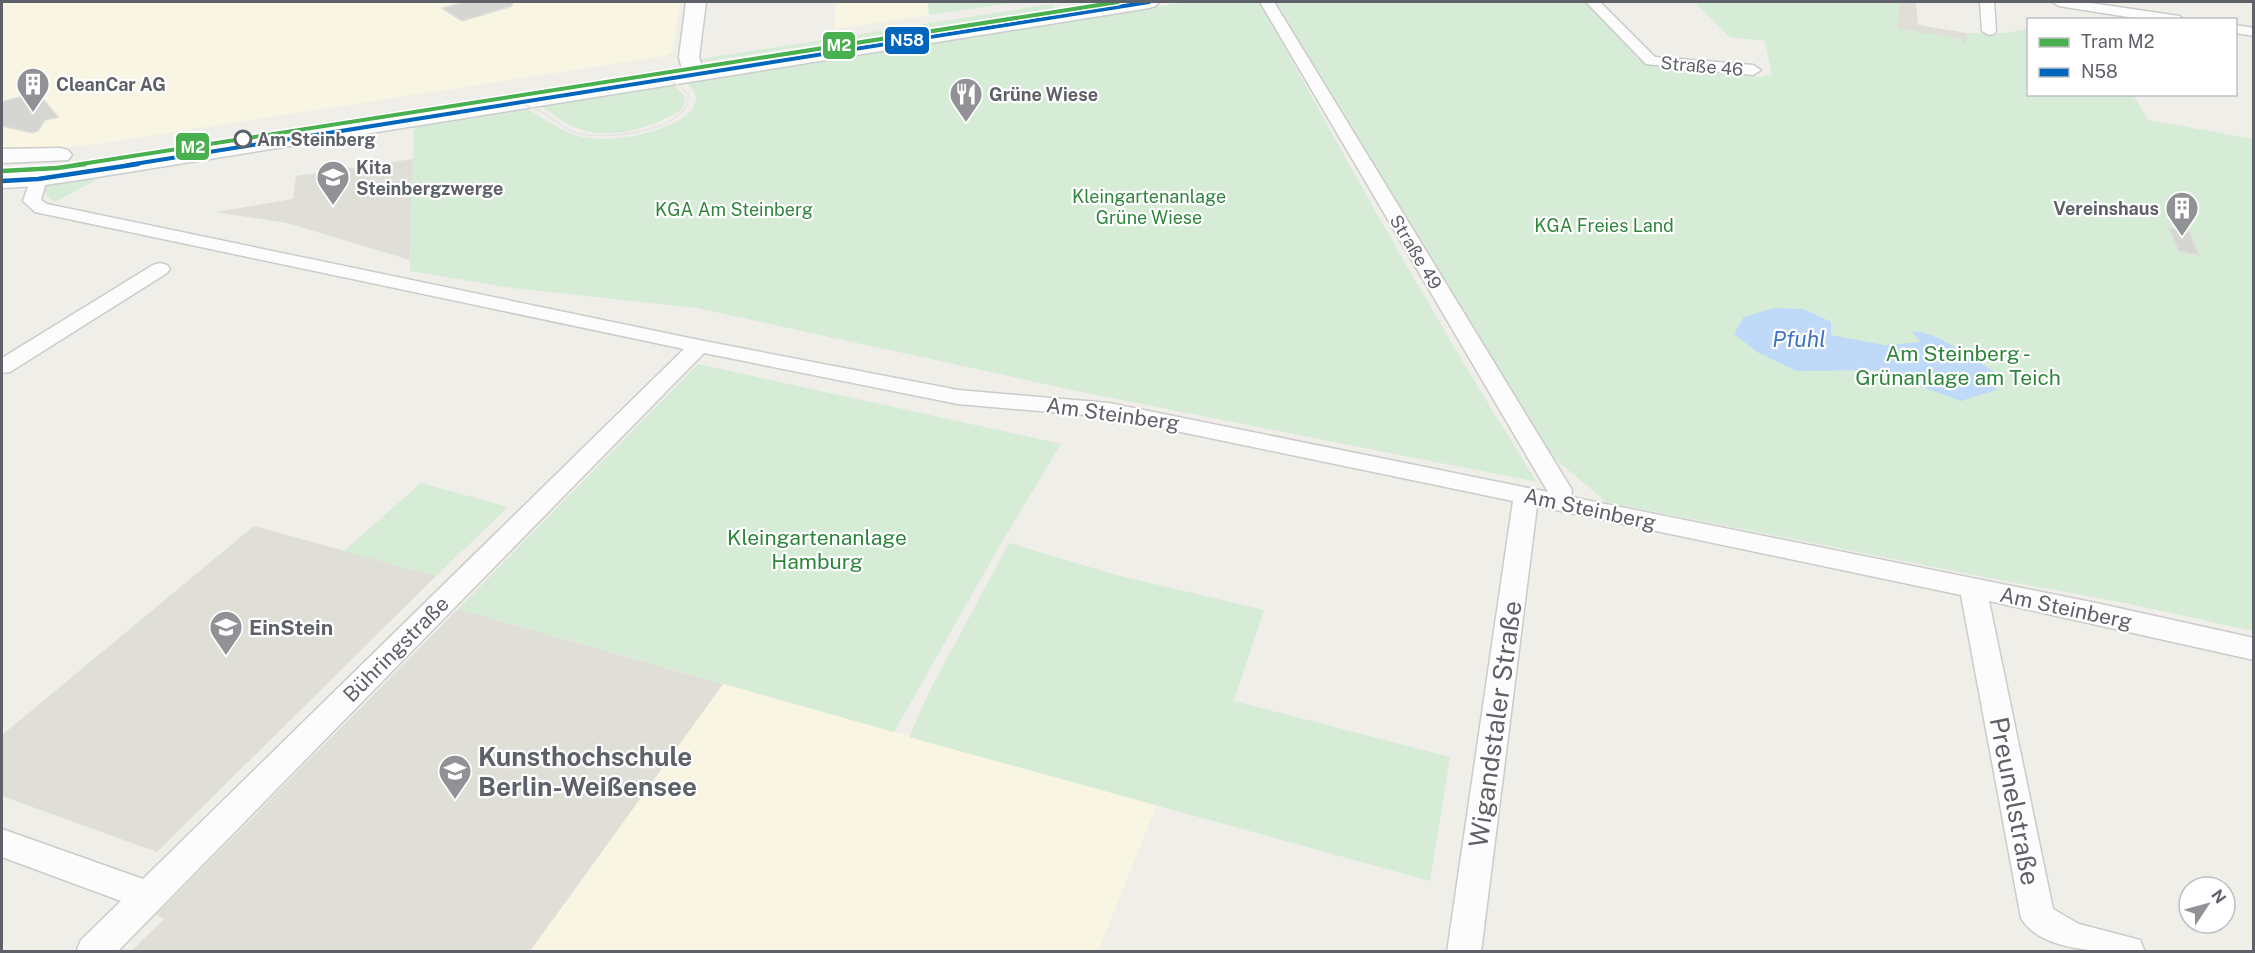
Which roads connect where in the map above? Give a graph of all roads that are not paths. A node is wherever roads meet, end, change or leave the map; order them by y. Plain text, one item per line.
1 (696, 2) edge
2 (1049, 2) edge
3 (1149, 2) edge
4 (1267, 2) edge
5 (1593, 2) edge
6 (1987, 2) edge
7 (2060, 2) edge
8 (2167, 18) edge
9 (2237, 29) edge
10 (1989, 31) dead end
11 (2253, 32) edge
12 (692, 66) junction
13 (1753, 70) dead end
14 (2, 156) edge
15 (38, 179) junction
16 (2, 181) edge
17 (160, 269) dead end
18 (699, 346) junction
19 (2, 368) edge
20 (1526, 496) junction
21 (1558, 503) junction
22 (1973, 588) junction
23 (2253, 649) edge
24 (2, 843) edge
25 (148, 896) junction
26 (93, 951) edge
27 (1464, 951) edge
28 (2128, 951) edge

1 - 12 main road
2 - 12 main road
3 - 12 main road
4 - 21 street, Straße 49
5 - 13 street, Straße 46
6 - 10 street
7 - 8 street
9 - 11 street
12 - 14 main road
12 - 15 main road
15 - 16 main road
15 - 18 street, Am Steinberg
17 - 19 street
18 - 20 street, Am Steinberg
18 - 25 street, Bühringstraße
20 - 21 street, Am Steinberg
20 - 27 street, Wigandstaler Straße
21 - 22 street, Am Steinberg
22 - 23 street, Am Steinberg
22 - 28 street, Preunelstraße
24 - 25 street
25 - 26 street, Bühringstraße

